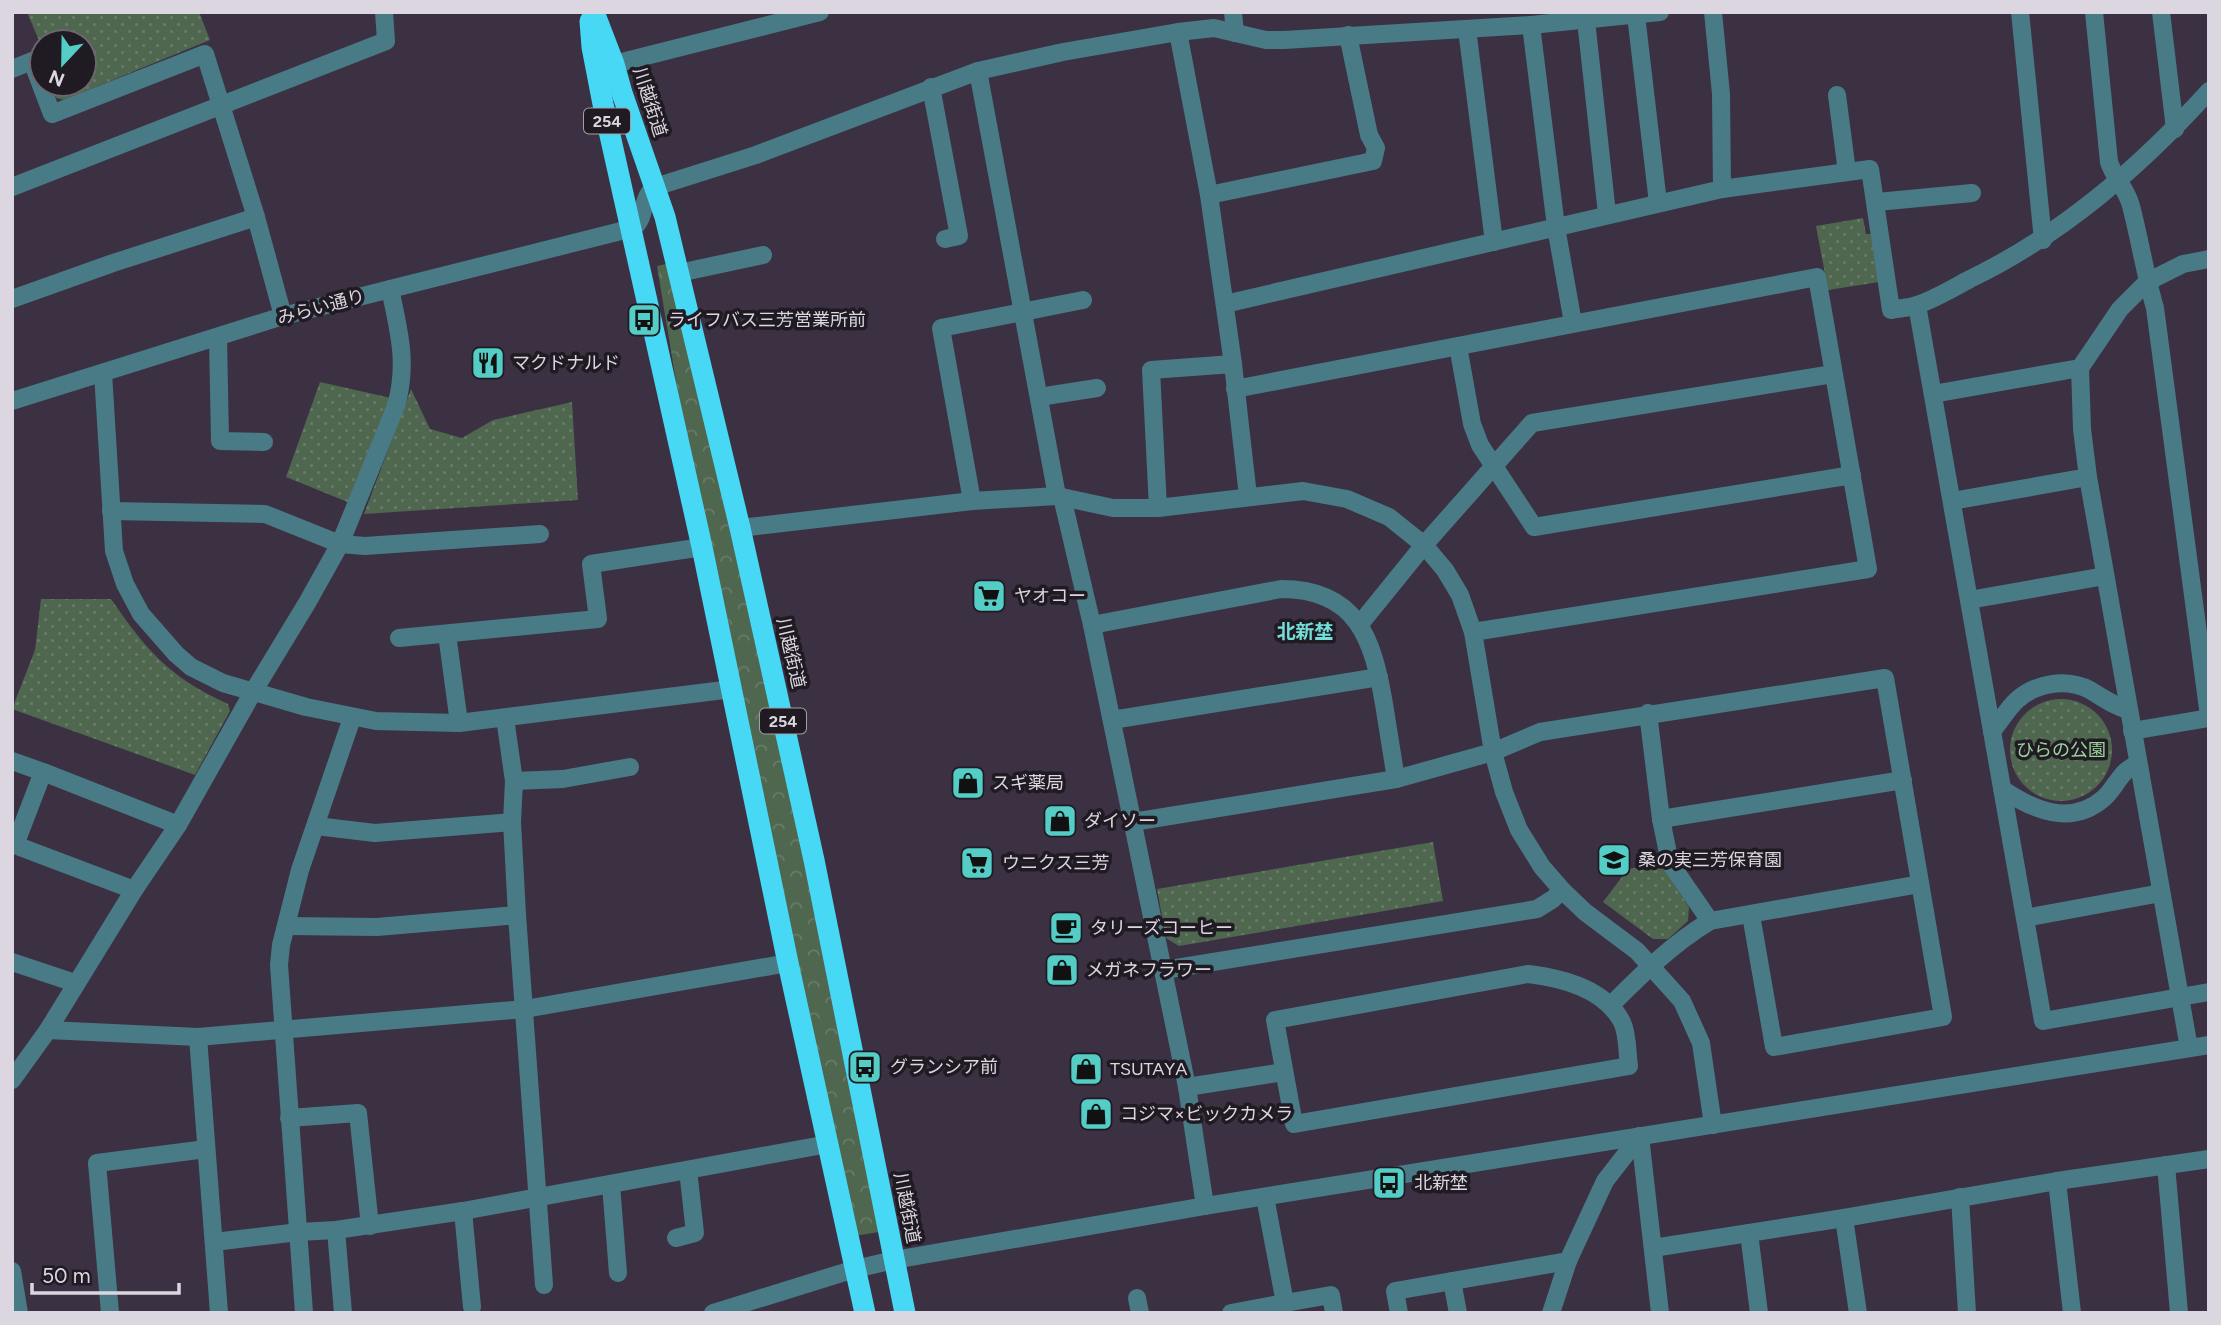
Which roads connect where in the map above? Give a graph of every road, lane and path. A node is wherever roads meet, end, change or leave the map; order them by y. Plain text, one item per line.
1 (384, 12) edge
2 (589, 12) edge
3 (594, 12) edge
4 (820, 12) edge
5 (1233, 12) edge
6 (1660, 12) edge
7 (1713, 12) edge
8 (2020, 12) edge
9 (2094, 12) edge
10 (2161, 12) edge
11 (1636, 15) junction
12 (1586, 20) junction
13 (1531, 25) junction
14 (1468, 29) junction
15 (1178, 32) junction
16 (1235, 33) junction
17 (1349, 35) junction
18 (614, 64) junction
19 (12, 69) edge
20 (978, 71) junction
21 (931, 87) junction
22 (2209, 91) edge
23 (1837, 95) dead end
24 (222, 104) junction
25 (2175, 129) junction
26 (1847, 172) junction
27 (2118, 180) junction
28 (12, 187) edge
29 (655, 187) junction
30 (1722, 189) junction
31 (1972, 193) dead end
32 (1209, 195) junction
33 (1877, 202) junction
34 (1658, 203) junction
35 (1607, 214) junction
36 (256, 217) junction
37 (1556, 227) junction
38 (633, 228) junction
39 (945, 239) dead end
40 (2043, 240) junction
41 (1494, 242) junction
42 (763, 255) dead end
43 (2209, 258) edge
44 (679, 273) junction
45 (2147, 282) junction
46 (390, 289) junction
47 (12, 299) edge
48 (1083, 300) dead end
49 (1225, 304) junction
50 (1917, 306) junction
51 (1024, 311) junction
52 (283, 316) junction
53 (1573, 323) junction
54 (218, 338) junction
55 (1458, 346) junction
56 (1233, 364) junction
57 (2080, 368) junction
58 (103, 373) junction
59 (1833, 374) junction
60 (1097, 388) dead end
61 (1235, 389) junction
62 (1933, 394) junction
63 (1039, 397) junction
64 (12, 401) edge
65 (264, 442) dead end
66 (1493, 468) junction
67 (1852, 475) junction
68 (2088, 477) junction
69 (1248, 496) junction
70 (1059, 497) junction
71 (1952, 500) junction
72 (972, 501) junction
73 (1158, 508) junction
74 (111, 511) junction
75 (740, 528) junction
76 (540, 534) dead end
77 (340, 544) junction
78 (1424, 545) junction
79 (702, 547) junction
80 (2105, 576) junction
81 (1969, 600) junction
82 (1092, 625) junction
83 (1360, 625) junction
84 (1473, 632) junction
85 (447, 634) junction
86 (399, 638) dead end
87 (1379, 677) junction
88 (732, 689) junction
89 (253, 692) junction
90 (2129, 710) junction
91 (1648, 713) junction
92 (2209, 717) edge
93 (352, 718) junction
94 (505, 718) junction
95 (1112, 720) junction
96 (459, 723) junction
97 (1992, 731) junction
98 (2133, 731) junction
99 (1493, 752) junction
100 (12, 761) edge
101 (2138, 763) junction
102 (630, 767) dead end
103 (43, 772) junction
104 (1396, 779) junction
105 (1903, 780) junction
106 (514, 781) junction
107 (2002, 789) junction
108 (1661, 819) junction
109 (512, 822) junction
110 (1133, 822) junction
111 (178, 825) junction
112 (316, 826) junction
113 (1920, 884) junction
114 (134, 890) junction
115 (1562, 890) junction
116 (2161, 893) junction
117 (517, 915) junction
118 (1751, 915) junction
119 (2025, 918) junction
120 (1710, 921) junction
121 (286, 926) junction
122 (12, 962) edge
123 (788, 963) junction
124 (1652, 965) junction
125 (1164, 970) junction
126 (75, 984) junction
127 (2209, 992) edge
128 (2179, 996) junction
129 (1611, 1005) junction
130 (525, 1009) junction
131 (48, 1030) junction
132 (282, 1030) junction
133 (198, 1037) junction
134 (2209, 1045) edge
135 (2189, 1048) junction
136 (1284, 1072) junction
137 (12, 1080) edge
138 (1187, 1087) junction
139 (289, 1118) junction
140 (1713, 1125) junction
141 (1640, 1136) junction
142 (828, 1144) junction
143 (206, 1149) junction
144 (2209, 1159) edge
145 (2166, 1165) junction
146 (688, 1170) junction
147 (2057, 1181) junction
148 (611, 1185) junction
149 (1265, 1197) junction
150 (1960, 1197) junction
151 (536, 1198) junction
152 (1205, 1206) junction
153 (463, 1211) junction
154 (1844, 1218) junction
155 (370, 1226) junction
156 (336, 1230) junction
157 (299, 1231) junction
158 (1749, 1233) junction
159 (676, 1238) dead end
160 (214, 1242) junction
161 (1653, 1248) junction
162 (894, 1260) junction
163 (1568, 1261) junction
164 (855, 1269) junction
165 (12, 1271) edge
166 (618, 1273) dead end
167 (1452, 1281) junction
168 (544, 1285) dead end
169 (1285, 1303) junction
170 (472, 1307) dead end
171 (19, 1313) edge
172 (110, 1313) edge
173 (219, 1313) edge
174 (304, 1313) edge
175 (343, 1313) edge
176 (713, 1313) edge
177 (865, 1313) edge
178 (905, 1313) edge
179 (1231, 1313) edge
180 (1334, 1313) edge
181 (1399, 1313) edge
182 (1458, 1313) edge
183 (1551, 1313) edge
184 (1660, 1313) edge
185 (1759, 1313) edge
186 (1858, 1313) edge
187 (1967, 1313) edge
188 (2072, 1313) edge
189 (2179, 1313) edge

1 - 24 street
2 - 38 highway, 254
3 - 18 highway, 川越街道 / 254
4 - 18 street
5 - 16 street
6 - 11 street
7 - 30 street
8 - 40 street
9 - 27 street
10 - 25 street
11 - 12 street
11 - 34 street
12 - 13 street
12 - 35 street
13 - 14 street
13 - 37 street
14 - 17 street
14 - 41 street
15 - 16 street
15 - 20 street
15 - 32 street
16 - 17 street
17 - 32 street
18 - 29 highway, 川越街道 / 254
19 - 24 street
20 - 21 street
20 - 51 street
21 - 29 street
21 - 39 street
22 - 25 street
23 - 26 street
24 - 28 street
24 - 36 street
25 - 27 street
26 - 30 street
26 - 33 street
27 - 40 street
27 - 45 street
29 - 38 street
29 - 44 highway, 川越街道 / 254
30 - 34 street
31 - 33 street
32 - 49 street
33 - 50 street
34 - 35 street
35 - 37 street
36 - 47 street
36 - 52 street
37 - 41 street
37 - 53 street
38 - 46 street, みらい通り
38 - 79 highway, 254
40 - 50 street
41 - 49 street
42 - 44 street
43 - 45 street
44 - 75 highway, 川越街道 / 254
45 - 57 street
45 - 92 street
46 - 52 street, みらい通り
46 - 77 street
48 - 51 street
49 - 56 street
50 - 62 street
51 - 63 street
51 - 72 street
52 - 54 street, みらい通り
53 - 55 street
53 - 59 street
54 - 58 street, みらい通り
54 - 65 street
55 - 61 street
55 - 66 street
56 - 61 street
56 - 73 street
57 - 62 street
57 - 68 street
58 - 64 street, みらい通り
58 - 74 street
59 - 66 street
59 - 67 street
60 - 63 street
61 - 69 street
62 - 71 street
63 - 70 street
66 - 67 street
66 - 78 street
67 - 84 street
68 - 71 street
68 - 80 street
69 - 73 street
69 - 78 street
70 - 72 street
70 - 73 street
70 - 82 street
71 - 81 street
72 - 75 street
74 - 77 street
74 - 89 street
75 - 162 highway, 川越街道 / 254
76 - 77 street
77 - 89 street
78 - 83 street
78 - 84 street
79 - 85 street
79 - 88 highway, 254
80 - 81 street
80 - 90 street
81 - 97 street
82 - 83 street
82 - 95 street
83 - 87 street
84 - 99 street
85 - 86 street
85 - 96 street
87 - 95 street
87 - 104 street
88 - 94 street
88 - 123 highway, 254
89 - 93 street
89 - 111 street
90 - 97 street
90 - 98 street
91 - 99 street
91 - 105 street
91 - 108 street
92 - 98 street
93 - 96 street
93 - 112 street
94 - 96 street
94 - 106 street
95 - 110 street
97 - 107 street
98 - 101 street
99 - 104 street
99 - 115 street
100 - 103 street
101 - 107 street
101 - 116 street
102 - 106 street
103 - 111 street
103 - 114 street
104 - 110 street
105 - 108 street
105 - 113 street
106 - 109 street
107 - 119 street
108 - 120 street
109 - 112 street
109 - 117 street
110 - 125 street
111 - 114 street
112 - 121 street
113 - 118 street
113 - 118 street
114 - 126 street
115 - 124 street
115 - 125 street
116 - 119 street
116 - 128 street
117 - 121 street
117 - 130 street
118 - 120 street
119 - 128 street
120 - 124 street
121 - 132 street
122 - 126 street
123 - 130 street
123 - 142 highway, 254
124 - 129 street
124 - 140 street
125 - 138 street
126 - 131 street
127 - 128 street
128 - 135 street
129 - 136 street
129 - 136 street
130 - 132 street
130 - 151 street
131 - 133 street
131 - 137 street
132 - 133 street
132 - 139 street
133 - 143 street
134 - 135 street
135 - 140 street
136 - 138 street
138 - 152 street
139 - 155 street
139 - 157 street
140 - 141 street
141 - 149 street
141 - 161 street
141 - 163 street
142 - 146 street
142 - 164 highway, 254
143 - 160 street
143 - 172 street
144 - 145 street
145 - 147 street
145 - 189 street
146 - 148 street
146 - 159 street
147 - 150 street
147 - 188 street
148 - 151 street
148 - 166 street
149 - 152 street
149 - 169 street
150 - 154 street
150 - 187 street
151 - 153 street
151 - 168 street
152 - 162 street
153 - 155 street
153 - 170 street
154 - 158 street
154 - 186 street
155 - 156 street
156 - 157 street
156 - 175 street
157 - 160 street
157 - 174 street
158 - 161 street
158 - 185 street
160 - 173 street
161 - 184 street
162 - 164 street
162 - 178 highway, 川越街道 / 254
163 - 167 street
163 - 183 street
164 - 176 street
164 - 177 highway, 254
165 - 171 street
167 - 181 street
167 - 182 street
169 - 179 street
169 - 180 street

